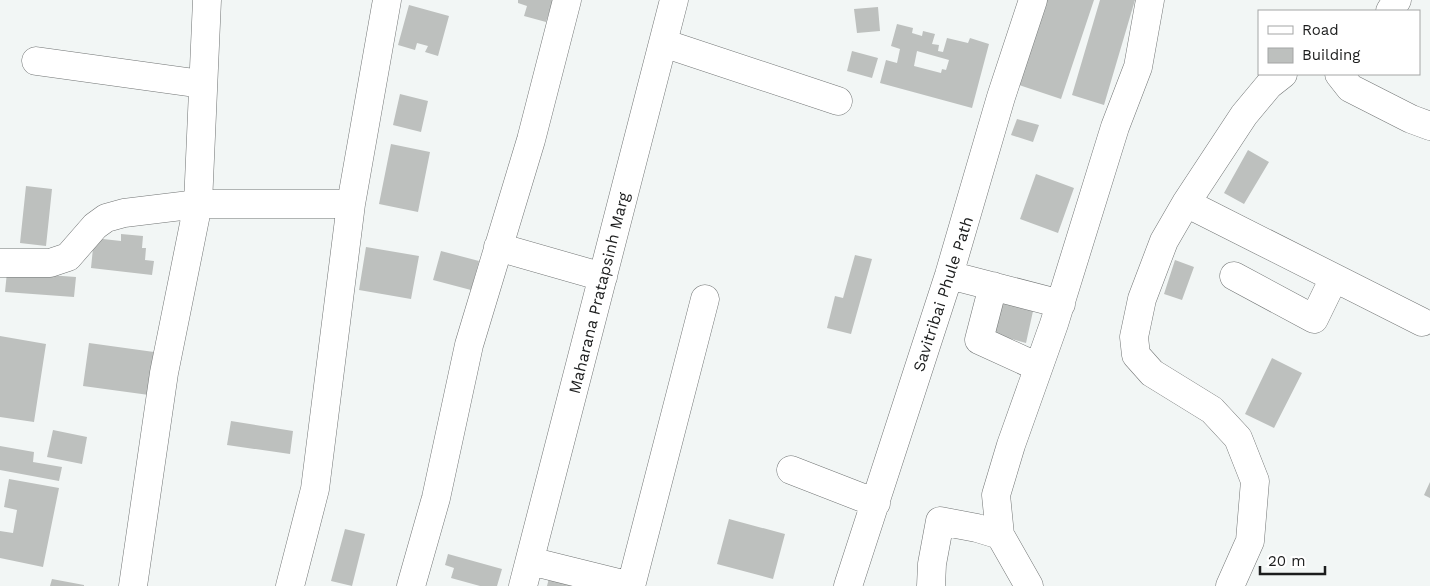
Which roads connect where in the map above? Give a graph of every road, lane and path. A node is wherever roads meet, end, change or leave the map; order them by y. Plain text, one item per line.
1 (206, 0) edge
2 (387, 0) edge
3 (567, 0) edge
4 (674, 0) edge
5 (1033, 0) edge
6 (1150, 0) edge
7 (663, 44) junction
8 (36, 61) dead end
9 (1282, 75) edge
10 (1340, 75) edge
11 (202, 84) junction
12 (838, 101) dead end
13 (1430, 126) edge
14 (1186, 203) junction
15 (198, 204) junction
16 (351, 204) junction
17 (498, 247) junction
18 (0, 263) edge
19 (949, 275) junction
20 (1234, 276) dead end
21 (603, 277) junction
22 (1334, 278) junction
23 (993, 286) junction
24 (705, 298) dead end
25 (1061, 304) junction
26 (1422, 322) dead end
27 (1038, 367) junction
28 (791, 470) dead end
29 (876, 503) junction
30 (1000, 535) junction
31 (527, 573) edge
32 (133, 586) edge
33 (290, 586) edge
34 (411, 586) edge
35 (631, 586) edge
36 (848, 586) edge
37 (931, 586) edge
38 (1029, 586) edge
39 (1230, 586) edge

1 - 11 street
2 - 16 street
3 - 17 street
4 - 7 street, Maharana Pratapsinh Marg
5 - 19 street, Savitribai Phule Path
6 - 25 street
7 - 12 street
7 - 21 street, Maharana Pratapsinh Marg
8 - 11 street
9 - 14 street
10 - 13 street
11 - 15 street
14 - 22 street
14 - 39 street
15 - 16 street
15 - 18 street
15 - 32 street
16 - 33 street
17 - 21 street
17 - 34 street
19 - 23 street
19 - 29 street, Savitribai Phule Path
20 - 22 street
21 - 31 street, Maharana Pratapsinh Marg
22 - 26 street
23 - 25 street
23 - 27 street
24 - 35 street
25 - 27 street
27 - 30 street
28 - 29 street
29 - 36 street, Savitribai Phule Path
30 - 37 street
30 - 38 street
31 - 35 street

